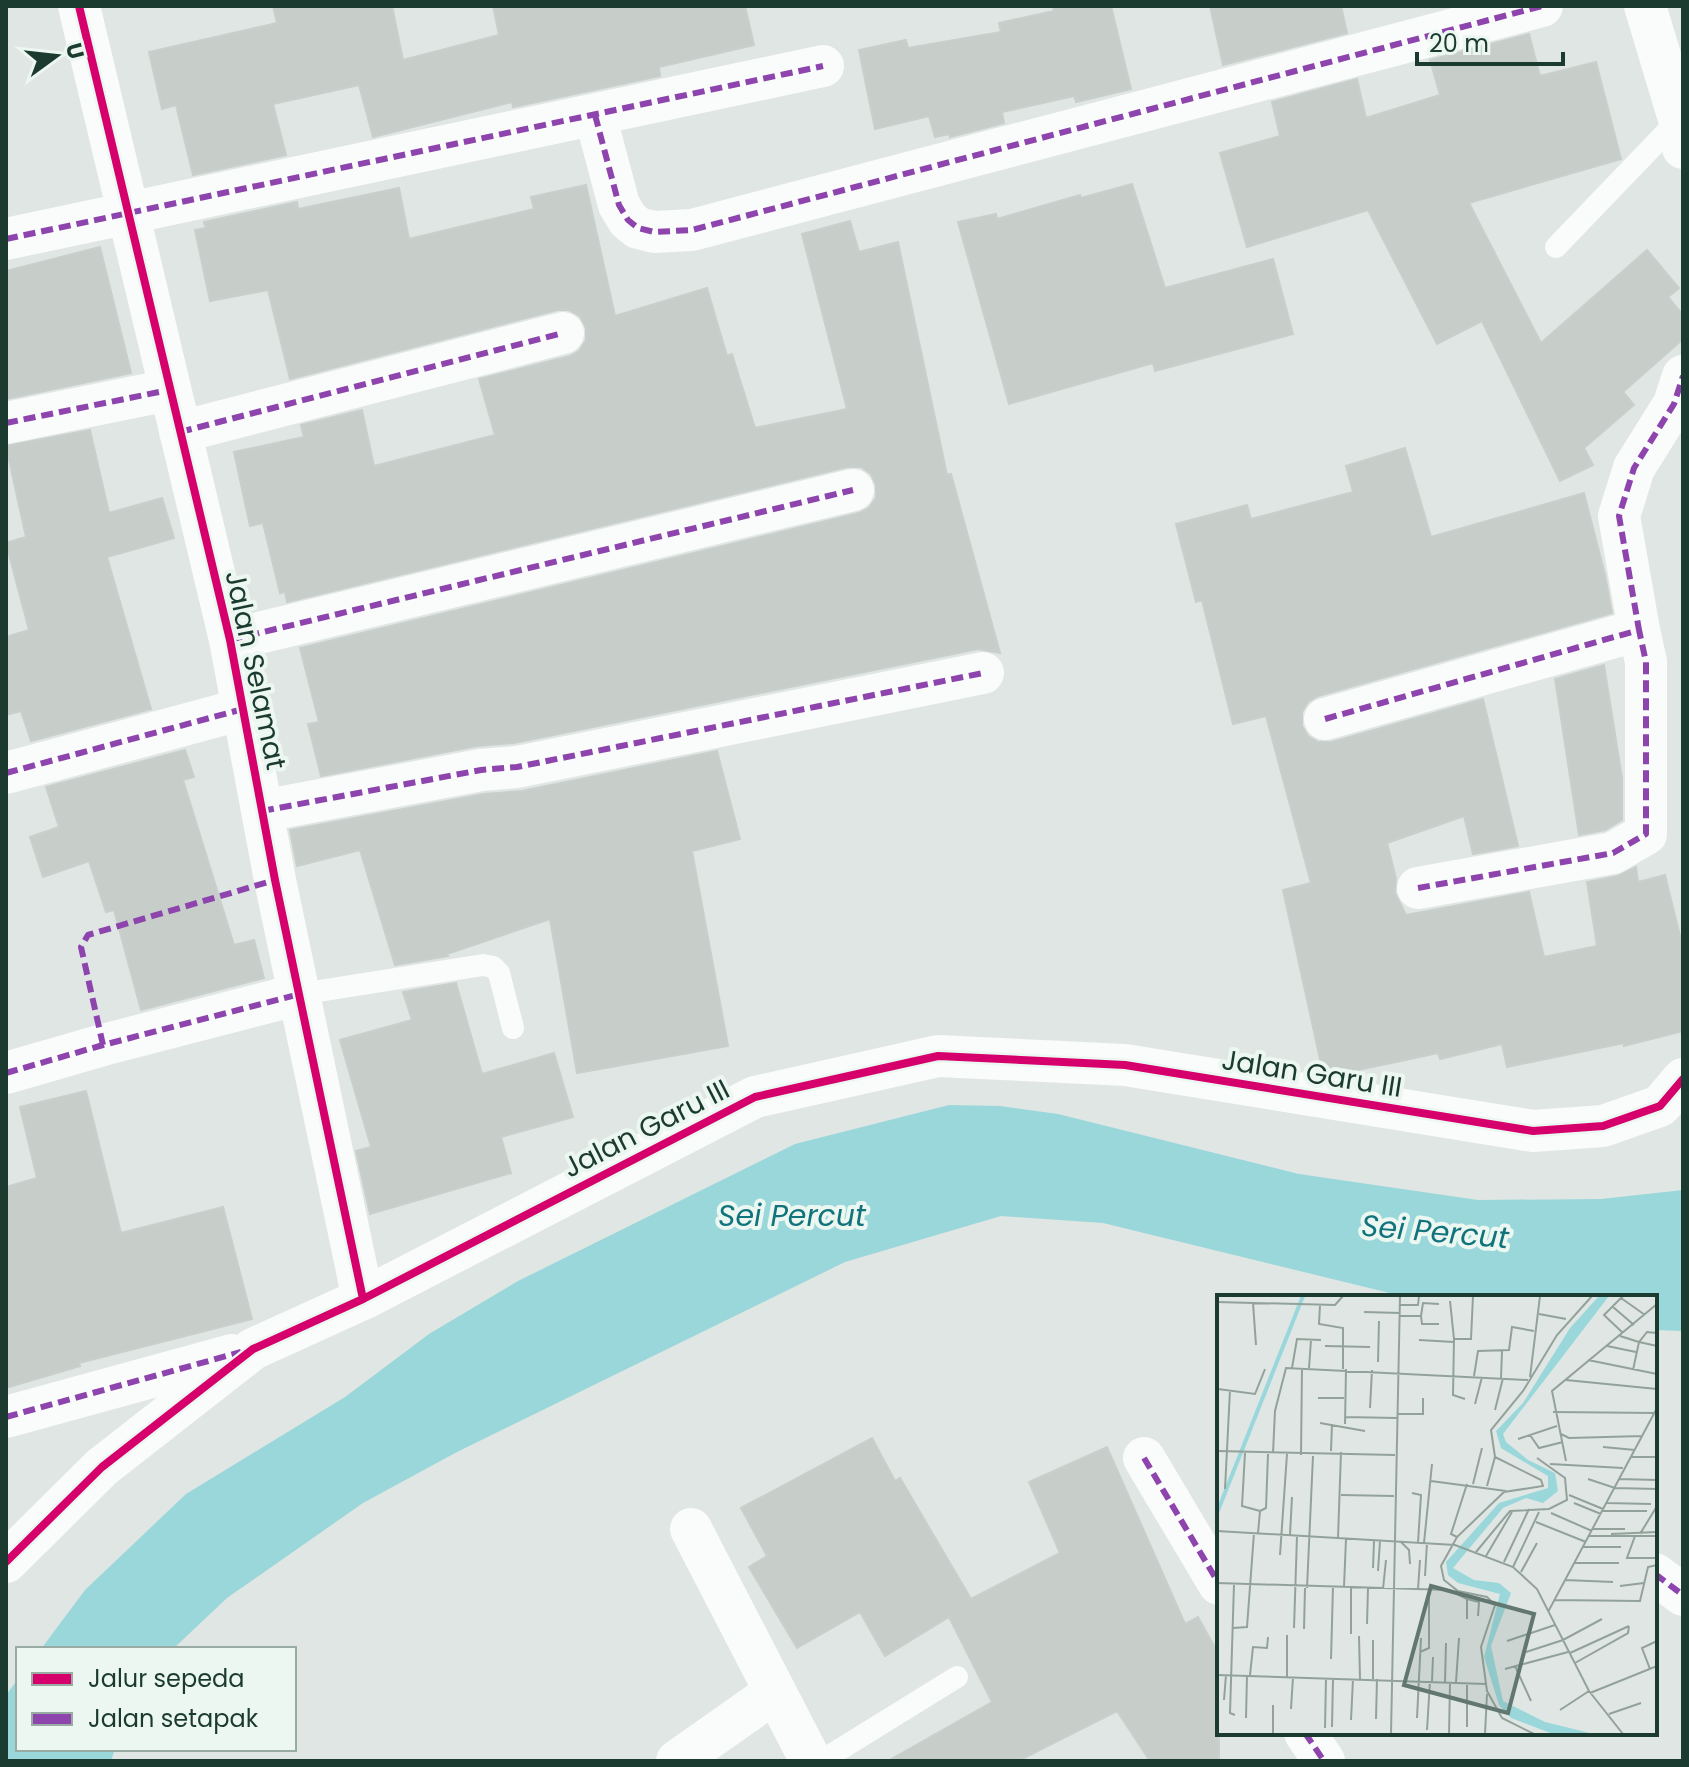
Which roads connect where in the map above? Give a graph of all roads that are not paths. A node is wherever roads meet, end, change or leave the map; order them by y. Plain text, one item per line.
1 (79, 6) edge
2 (1542, 6) edge
3 (1645, 6) edge
4 (823, 66) dead end
5 (595, 115) junction
6 (1681, 134) edge
7 (127, 212) junction
8 (6, 239) edge
9 (1556, 247) dead end
10 (563, 333) dead end
11 (1683, 376) edge
12 (169, 390) junction
13 (6, 423) edge
14 (180, 432) junction
15 (853, 490) dead end
16 (1639, 630) junction
17 (230, 640) junction
18 (983, 673) dead end
19 (243, 709) junction
20 (1325, 719) dead end
21 (6, 773) edge
22 (262, 811) junction
23 (1418, 888) dead end
24 (300, 994) junction
25 (513, 1028) dead end
26 (6, 1073) edge
27 (1683, 1079) edge
28 (363, 1299) junction
29 (253, 1349) junction
30 (6, 1417) edge
31 (1144, 1458) dead end
32 (691, 1529) dead end
33 (6, 1562) edge
34 (1657, 1576) edge
35 (1217, 1581) edge
36 (1683, 1595) edge
37 (957, 1677) dead end
38 (775, 1692) junction
39 (1306, 1735) edge
40 (677, 1761) edge
41 (811, 1761) edge
42 (821, 1761) edge
43 (1324, 1761) edge

1 - 7 street, Jalan Selamat
2 - 5 street
3 - 6 street
4 - 5 street
5 - 7 street
6 - 9 lane
7 - 8 street
7 - 12 street, Jalan Selamat
10 - 14 street
11 - 16 street
12 - 13 street
12 - 14 street, Jalan Selamat
14 - 17 street, Jalan Selamat
15 - 17 street
16 - 20 street
16 - 23 street
17 - 19 street, Jalan Selamat
18 - 22 street
19 - 21 street
19 - 22 street, Jalan Selamat
22 - 24 street, Jalan Selamat
24 - 25 lane
24 - 26 street
24 - 28 street, Jalan Selamat
27 - 28 street, Jalan Garu III
28 - 29 street, Jalan Garu III
29 - 30 street
29 - 33 street, Jalan Garu III
31 - 35 street
32 - 38 street
34 - 36 street
37 - 42 lane
38 - 40 street
38 - 41 street
39 - 43 street

